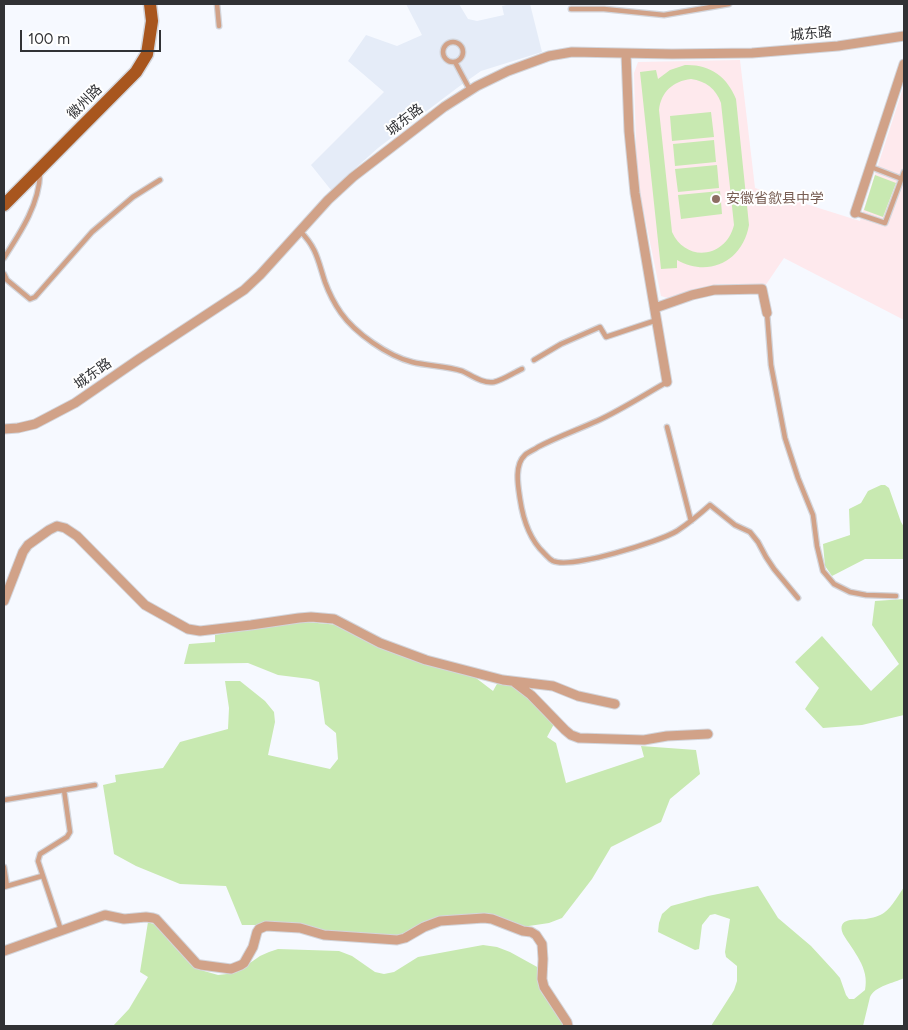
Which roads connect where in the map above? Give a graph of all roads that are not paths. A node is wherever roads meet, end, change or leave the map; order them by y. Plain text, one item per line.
1 (150, 4) edge
2 (217, 4) edge
3 (729, 4) edge
4 (571, 8) dead end
5 (219, 26) dead end
6 (904, 36) edge
7 (626, 54) junction
8 (455, 62) junction
9 (904, 64) edge
10 (470, 90) junction
11 (871, 167) junction
12 (40, 168) junction
13 (904, 172) edge
14 (902, 179) junction
15 (160, 180) dead end
16 (4, 205) edge
17 (855, 213) joint
18 (300, 231) junction
19 (4, 258) edge
20 (4, 274) edge
21 (655, 308) junction
22 (767, 313) joint
23 (657, 320) junction
24 (534, 360) dead end
25 (522, 369) dead end
26 (667, 382) joint
27 (667, 428) dead end
28 (4, 429) edge
29 (691, 521) junction
30 (896, 596) dead end
31 (798, 598) dead end
32 (4, 601) edge
33 (511, 681) junction
34 (615, 704) dead end
35 (708, 734) dead end
36 (95, 785) dead end
37 (64, 790) junction
38 (4, 798) edge
39 (4, 867) edge
40 (42, 876) junction
41 (5, 887) edge
42 (61, 932) junction
43 (4, 952) edge
44 (568, 1026) edge

1 - 12 main road, 徽州路
2 - 5 lane
3 - 4 lane
6 - 7 street, 城东路
7 - 10 street, 城东路
7 - 21 street
8 - 8 lane
8 - 10 lane
9 - 11 street
10 - 18 street, 城东路
11 - 14 lane
11 - 17 street
12 - 16 main road, 徽州路
12 - 19 lane
13 - 14 lane
14 - 17 lane
15 - 20 lane
18 - 25 lane
18 - 28 street, 城东路
21 - 22 street
21 - 23 street
22 - 30 lane
23 - 24 lane
23 - 26 street
26 - 29 lane
27 - 29 lane
29 - 31 lane
32 - 33 street
33 - 34 street
33 - 35 street
36 - 37 lane
37 - 38 lane
37 - 40 lane
39 - 41 lane
40 - 41 lane
40 - 42 lane
42 - 43 street
42 - 44 street

